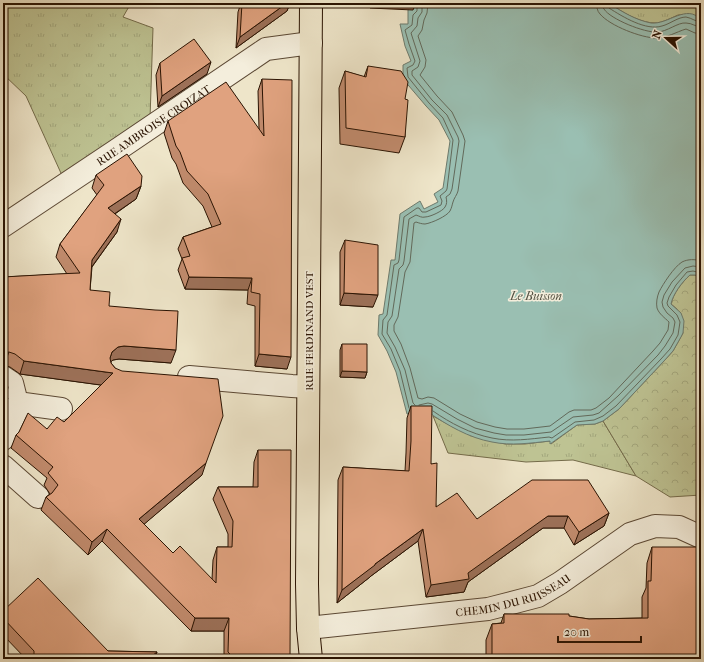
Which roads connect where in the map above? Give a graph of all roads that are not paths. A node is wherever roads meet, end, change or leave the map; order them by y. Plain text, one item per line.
1 (311, 3) edge
2 (311, 43) junction
3 (3, 226) edge
4 (173, 376) edge
5 (3, 377) edge
6 (308, 386) junction
7 (17, 403) junction
8 (61, 409) dead end
9 (3, 439) edge
10 (3, 466) edge
11 (38, 497) dead end
12 (701, 538) edge
13 (308, 628) junction
14 (311, 659) edge

1 - 2 main road, RUE FERDINAND VEST
2 - 3 street, RUE AMBROISE CROIZAT
2 - 6 main road, RUE FERDINAND VEST
4 - 6 street
5 - 7 street
6 - 13 main road, RUE FERDINAND VEST
7 - 8 street
7 - 9 street
10 - 11 street
12 - 13 street, CHEMIN DU RUISSEAU
13 - 14 main road, RUE FERDINAND VEST

